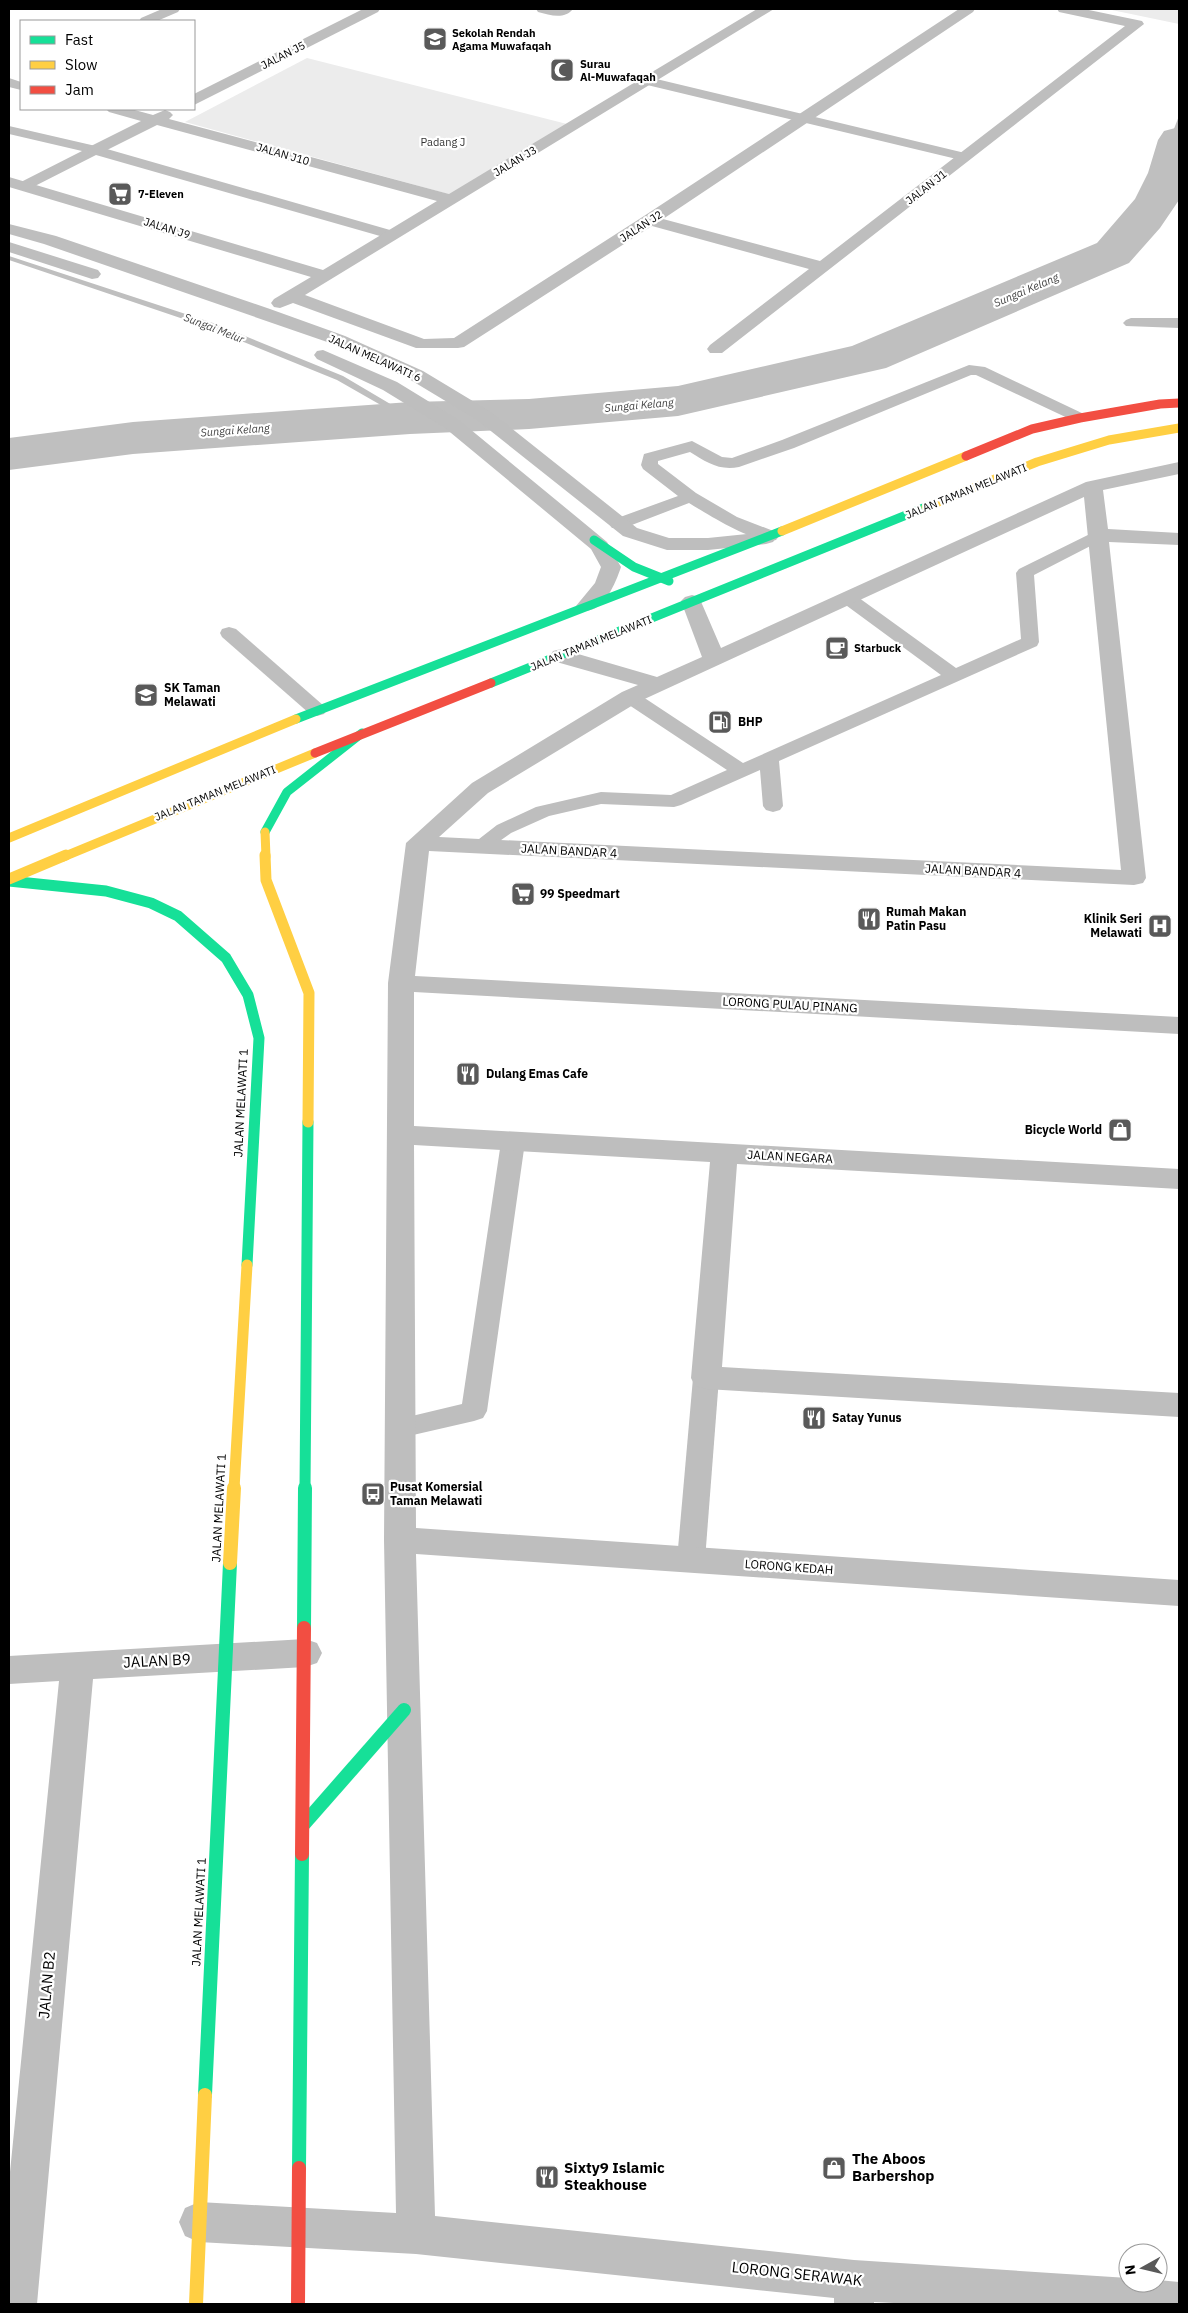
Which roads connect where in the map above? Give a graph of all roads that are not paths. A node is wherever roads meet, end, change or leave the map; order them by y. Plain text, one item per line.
1 (173, 9) edge
2 (373, 9) edge
3 (543, 9) edge
4 (566, 9) edge
5 (767, 9) edge
6 (968, 9) edge
7 (1064, 9) edge
8 (148, 20) edge
9 (648, 81) junction
10 (195, 99) edge
11 (118, 110) edge
12 (175, 110) edge
13 (806, 118) junction
14 (157, 119) junction
15 (9, 130) edge
16 (95, 150) junction
17 (965, 157) junction
18 (16, 184) edge
19 (451, 200) junction
20 (650, 220) junction
21 (9, 229) edge
22 (392, 235) junction
23 (9, 247) edge
24 (823, 267) junction
25 (325, 276) junction
26 (104, 278) dead end
27 (161, 296) dead end
28 (290, 296) junction
29 (264, 313) junction
30 (1131, 323) dead end
31 (1179, 323) edge
32 (283, 338) dead end
33 (311, 349) dead end
34 (716, 349) dead end
35 (1179, 403) edge
36 (1080, 418) junction
37 (1179, 428) edge
38 (1179, 468) edge
39 (1093, 486) junction
40 (690, 497) junction
41 (618, 524) junction
42 (1098, 535) junction
43 (768, 537) junction
44 (1179, 539) edge
45 (594, 540) junction
46 (659, 579) junction
47 (737, 584) junction
48 (691, 590) junction
49 (849, 599) junction
50 (587, 606) junction
51 (229, 633) dead end
52 (561, 656) junction
53 (714, 660) junction
54 (955, 676) junction
55 (659, 684) junction
56 (630, 697) junction
57 (318, 710) junction
58 (362, 733) junction
59 (769, 759) junction
60 (742, 771) junction
61 (773, 806) dead end
62 (9, 838) edge
63 (418, 843) junction
64 (480, 846) junction
65 (9, 880) edge
66 (401, 983) junction
67 (1179, 1026) edge
68 (401, 1135) junction
69 (513, 1142) junction
70 (724, 1153) junction
71 (1179, 1179) edge
72 (706, 1378) junction
73 (1179, 1405) edge
74 (400, 1428) junction
75 (400, 1540) junction
76 (691, 1560) junction
77 (1179, 1593) edge
78 (305, 1653) junction
79 (224, 1657) junction
80 (77, 1666) junction
81 (9, 1670) edge
82 (404, 1710) junction
83 (304, 1824) junction
84 (199, 2222) junction
85 (300, 2226) junction
86 (416, 2234) junction
87 (854, 2292) edge
88 (992, 2296) edge
89 (1179, 2302) edge
90 (17, 2304) edge
91 (196, 2304) edge
92 (298, 2304) edge

1 - 8 street
2 - 10 street, JALAN J5
3 - 4 street
5 - 9 street, JALAN J3
6 - 13 street, JALAN J2
7 - 17 street, JALAN J1
9 - 13 lane
9 - 19 street, JALAN J3
11 - 14 street, JALAN J10
12 - 14 street
13 - 17 lane
13 - 20 street, JALAN J2
14 - 16 street
14 - 19 street, JALAN J10
15 - 16 lane
16 - 18 lane
16 - 22 lane
17 - 24 street, JALAN J1
18 - 25 street, JALAN J9
19 - 22 street, JALAN J3
20 - 24 street
20 - 28 street, JALAN J2
21 - 29 street, JALAN MELAWATI 6
22 - 25 street, JALAN J3
23 - 26 street
24 - 34 street, JALAN J1
25 - 28 street, JALAN J3
27 - 32 street
28 - 29 street, JALAN J3
29 - 41 street, JALAN MELAWATI 6
30 - 31 lane
33 - 45 street, JALAN MELAWATI 6
35 - 36 main road
36 - 40 lane
36 - 43 main road
37 - 47 main road, JALAN TAMAN MELAWATI
38 - 39 street
39 - 42 street, JALAN BANDAR 4
39 - 49 street
40 - 41 lane
40 - 43 lane
41 - 43 street, JALAN MELAWATI 6
42 - 44 street
42 - 54 lane
42 - 64 street, JALAN BANDAR 4
43 - 46 main road
45 - 46 main road
45 - 50 street, JALAN MELAWATI 6
46 - 48 main road
46 - 50 main road
47 - 48 main road
47 - 48 main road, JALAN TAMAN MELAWATI
48 - 52 main road, JALAN TAMAN MELAWATI
48 - 53 street
49 - 53 street
49 - 54 lane
50 - 57 main road
51 - 57 lane
52 - 55 street
52 - 58 main road, JALAN TAMAN MELAWATI
53 - 55 street
54 - 59 lane
55 - 56 street
56 - 60 lane
56 - 63 street
57 - 62 main road
58 - 65 main road, JALAN TAMAN MELAWATI
58 - 78 main road
59 - 60 lane
59 - 61 lane
60 - 64 lane
63 - 64 street, JALAN BANDAR 4
63 - 66 street
65 - 79 main road, JALAN MELAWATI 1
66 - 67 street, LORONG PULAU PINANG
66 - 68 street
68 - 69 street, JALAN NEGARA
68 - 74 street
69 - 70 street, JALAN NEGARA
69 - 74 lane
70 - 71 street, JALAN NEGARA
70 - 72 street
72 - 73 street
72 - 76 lane
74 - 75 street
75 - 76 street, LORONG KEDAH
75 - 82 street
76 - 77 street, LORONG KEDAH
78 - 79 street, JALAN B9
78 - 83 main road
79 - 80 street, JALAN B9
79 - 84 main road, JALAN MELAWATI 1
80 - 81 street, JALAN B9
80 - 90 street, JALAN B2
82 - 83 main road
82 - 86 street
83 - 85 main road
84 - 85 street, LORONG SERAWAK
84 - 91 main road, JALAN MELAWATI 1
85 - 86 street, LORONG SERAWAK
85 - 92 main road
86 - 87 street, LORONG SERAWAK
87 - 88 street, LORONG SERAWAK
88 - 89 street, LORONG SERAWAK

